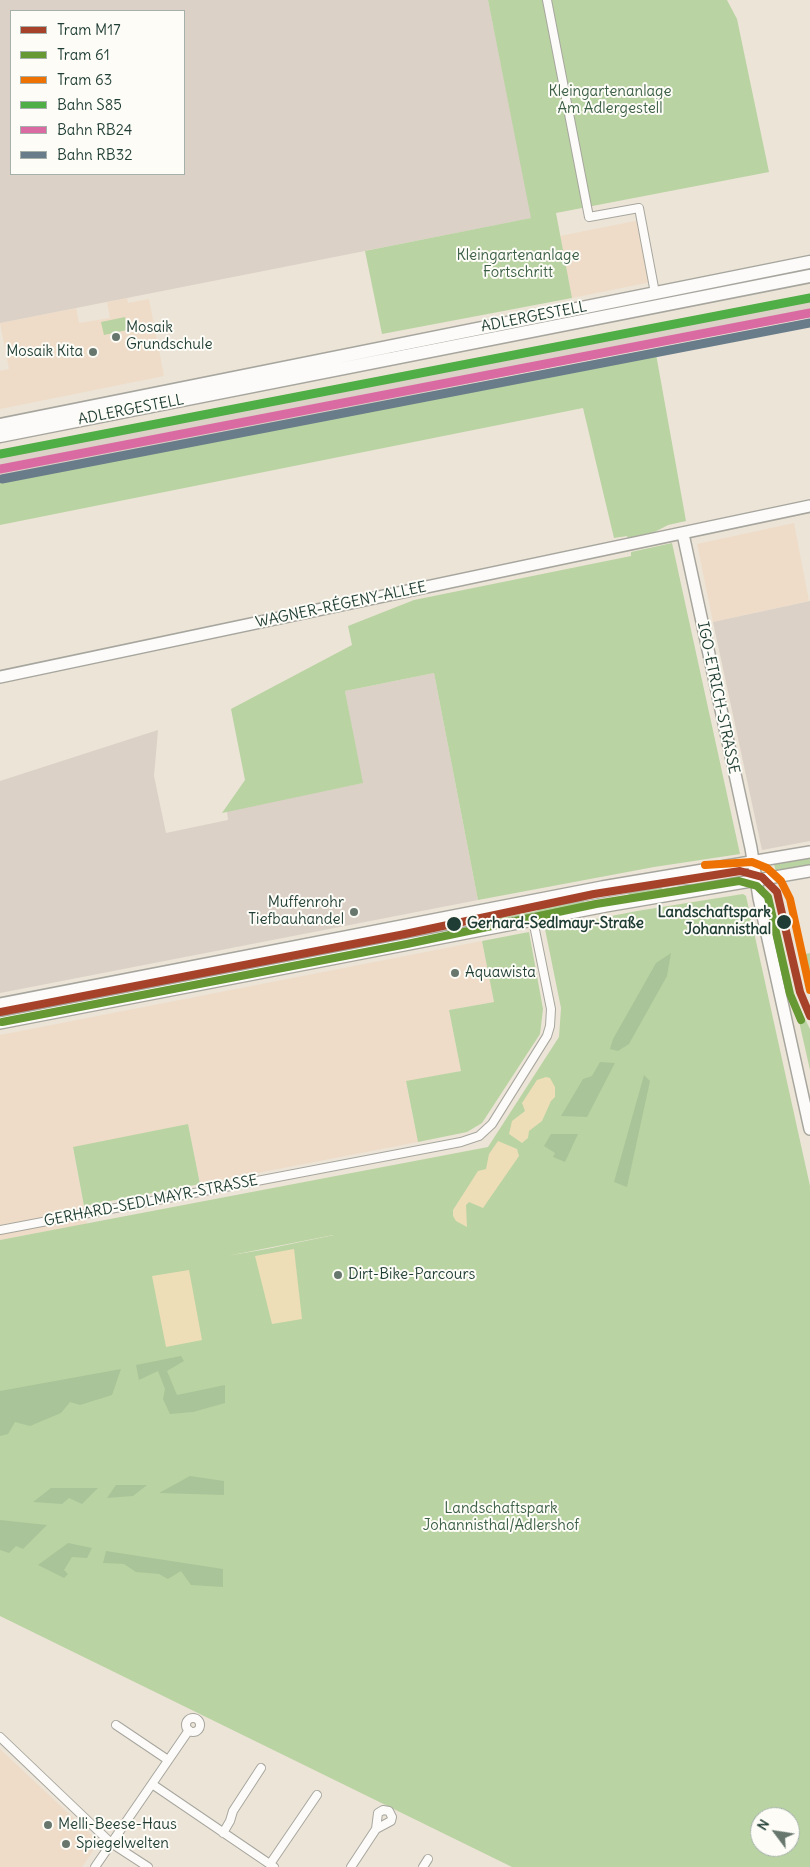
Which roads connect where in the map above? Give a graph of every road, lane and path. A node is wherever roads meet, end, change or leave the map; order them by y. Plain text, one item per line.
1 (547, 0) edge
2 (810, 262) edge
3 (810, 276) edge
4 (655, 293) junction
5 (260, 379) junction
6 (0, 425) edge
7 (0, 436) edge
8 (810, 506) edge
9 (683, 534) junction
10 (0, 677) edge
11 (810, 852) edge
12 (754, 861) junction
13 (810, 871) edge
14 (756, 882) junction
15 (533, 920) junction
16 (0, 1004) edge
17 (0, 1024) edge
18 (810, 1129) edge
19 (0, 1230) edge
20 (116, 1725) dead end
21 (189, 1730) dead end
22 (0, 1737) edge
23 (168, 1760) junction
24 (261, 1768) dead end
25 (152, 1784) junction
26 (317, 1795) dead end
27 (376, 1829) dead end
28 (223, 1833) junction
29 (112, 1842) junction
30 (428, 1859) dead end
31 (272, 1866) edge
32 (95, 1867) edge
33 (148, 1867) edge
34 (351, 1867) edge
35 (423, 1867) edge

1 - 4 street
2 - 4 main road, ADLERGESTELL
3 - 5 main road, ADLERGESTELL
4 - 5 main road, ADLERGESTELL
5 - 6 main road, ADLERGESTELL
5 - 7 main road, ADLERGESTELL
8 - 9 main road, WAGNER-RÉGENY-ALLEE
9 - 10 main road, WAGNER-RÉGENY-ALLEE
9 - 12 main road, IGO-ETRICH-STRASSE
11 - 12 main road
12 - 14 main road, IGO-ETRICH-STRASSE
12 - 16 main road
13 - 14 main road
14 - 15 main road
14 - 18 main road, IGO-ETRICH-STRASSE
15 - 17 main road
15 - 19 street, GERHARD-SEDLMAYR-STRASSE
20 - 23 street
21 - 23 street
22 - 29 street
23 - 25 street
24 - 28 street
25 - 28 street
25 - 29 street
26 - 31 street
27 - 34 street
28 - 31 street
29 - 32 street
29 - 33 street
30 - 35 street

